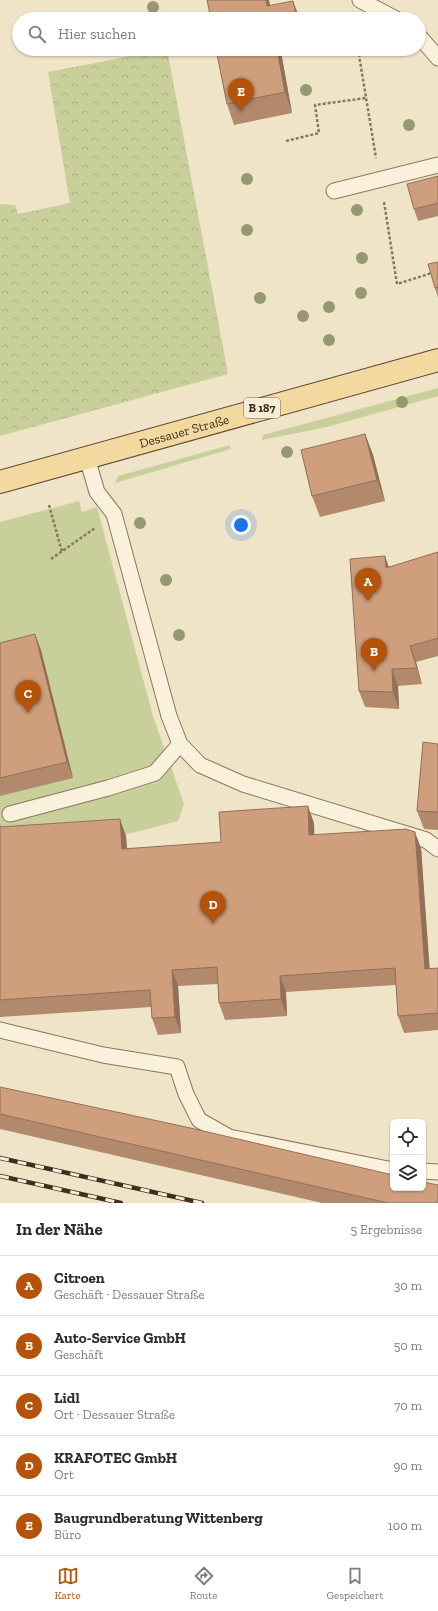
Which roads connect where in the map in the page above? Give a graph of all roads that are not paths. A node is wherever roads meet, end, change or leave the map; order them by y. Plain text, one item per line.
1 (360, 0) edge
2 (383, 12) edge
3 (426, 44) edge
4 (438, 58) edge
5 (438, 165) edge
6 (334, 191) dead end
7 (438, 360) edge
8 (87, 458) junction
9 (0, 482) edge
10 (180, 744) junction
11 (10, 814) dead end
12 (438, 849) edge
13 (0, 1030) edge
14 (390, 1169) edge
15 (426, 1171) edge
16 (438, 1172) edge

1 - 2 lane
3 - 4 lane
5 - 6 lane
7 - 8 main road, Dessauer Straße / B 187
8 - 9 main road, Dessauer Straße / B 187
8 - 10 lane
10 - 11 lane
10 - 12 lane
13 - 14 lane
15 - 16 lane

